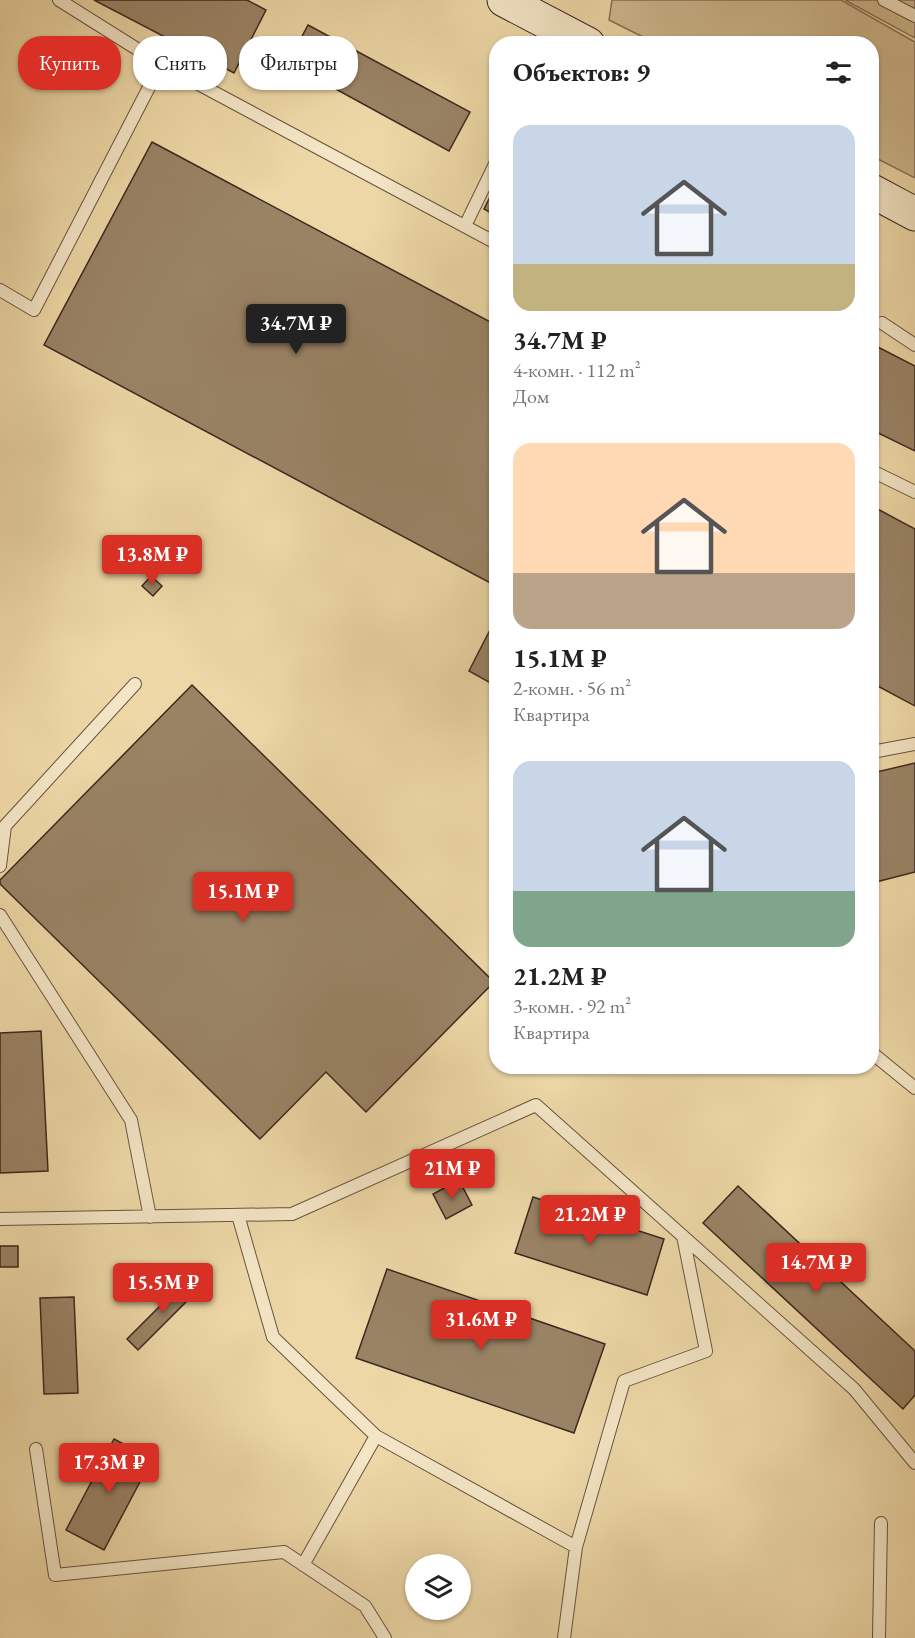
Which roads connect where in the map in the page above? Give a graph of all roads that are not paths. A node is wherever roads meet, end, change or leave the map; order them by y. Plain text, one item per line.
1 (59, 0) edge
2 (504, 0) edge
3 (884, 0) edge
4 (915, 16) edge
5 (563, 36) edge
6 (133, 46) edge
7 (148, 90) edge
8 (210, 90) edge
9 (489, 176) edge
10 (879, 195) edge
11 (915, 214) edge
12 (465, 226) junction
13 (489, 239) edge
14 (0, 290) edge
15 (882, 323) dead end
16 (915, 345) edge
17 (879, 474) edge
18 (915, 492) edge
19 (135, 684) dead end
20 (915, 744) edge
21 (879, 751) edge
22 (0, 866) edge
23 (0, 915) edge
24 (879, 1059) edge
25 (915, 1088) edge
26 (238, 1215) junction
27 (150, 1217) junction
28 (0, 1219) edge
29 (683, 1236) junction
30 (376, 1436) junction
31 (36, 1449) dead end
32 (915, 1463) edge
33 (881, 1522) dead end
34 (576, 1547) junction
35 (303, 1565) junction
36 (385, 1638) edge
37 (564, 1638) edge
38 (879, 1638) edge

1 - 6 lane
2 - 5 street
3 - 4 lane
7 - 14 lane
8 - 12 lane
9 - 12 lane
10 - 11 street
12 - 13 lane
15 - 16 lane
17 - 18 lane
19 - 22 lane
20 - 21 lane
23 - 27 lane
24 - 25 lane
26 - 27 lane
26 - 29 lane
26 - 30 lane
27 - 28 lane
29 - 32 lane
29 - 34 lane
30 - 34 lane
30 - 35 lane
31 - 35 lane
33 - 38 lane
34 - 37 lane
35 - 36 lane

